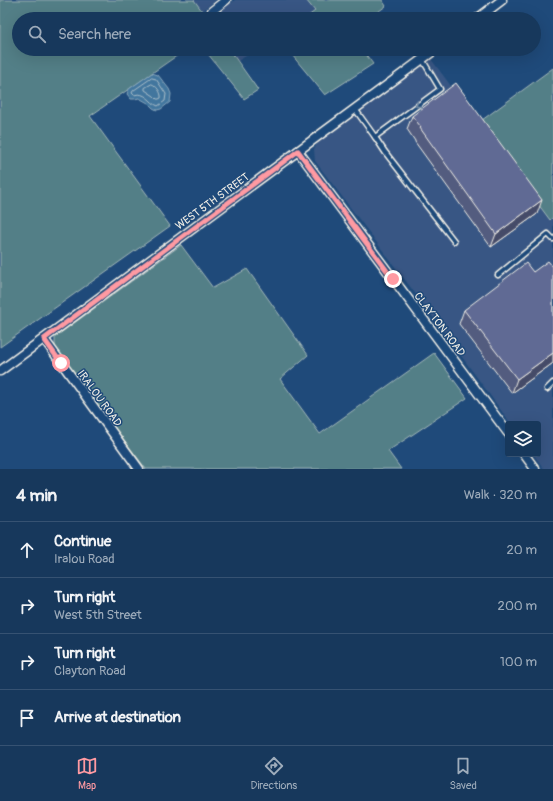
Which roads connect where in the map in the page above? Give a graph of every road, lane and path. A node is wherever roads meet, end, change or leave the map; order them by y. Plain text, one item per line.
1 (226, 0) edge
2 (502, 0) edge
3 (212, 11) dead end
4 (486, 12) edge
5 (426, 56) edge
6 (422, 59) junction
7 (355, 109) junction
8 (375, 137) junction
9 (298, 151) junction
10 (553, 239) edge
11 (454, 241) dead end
12 (498, 275) dead end
13 (44, 339) junction
14 (0, 371) edge
15 (553, 383) edge
16 (548, 389) dead end
17 (505, 429) edge
18 (526, 457) edge
19 (139, 469) edge
20 (535, 469) edge

1 - 3 street
2 - 4 street
5 - 6 street, WEST 5TH STREET
6 - 7 street, WEST 5TH STREET
6 -> 8 lane
7 - 8 lane
7 - 9 street, WEST 5TH STREET
8 - 11 lane
9 - 13 street, WEST 5TH STREET
9 - 17 street, CLAYTON ROAD
10 - 12 lane
13 - 14 street, WEST 5TH STREET
13 - 19 street, IRALOU ROAD
15 - 16 lane
18 - 20 street

